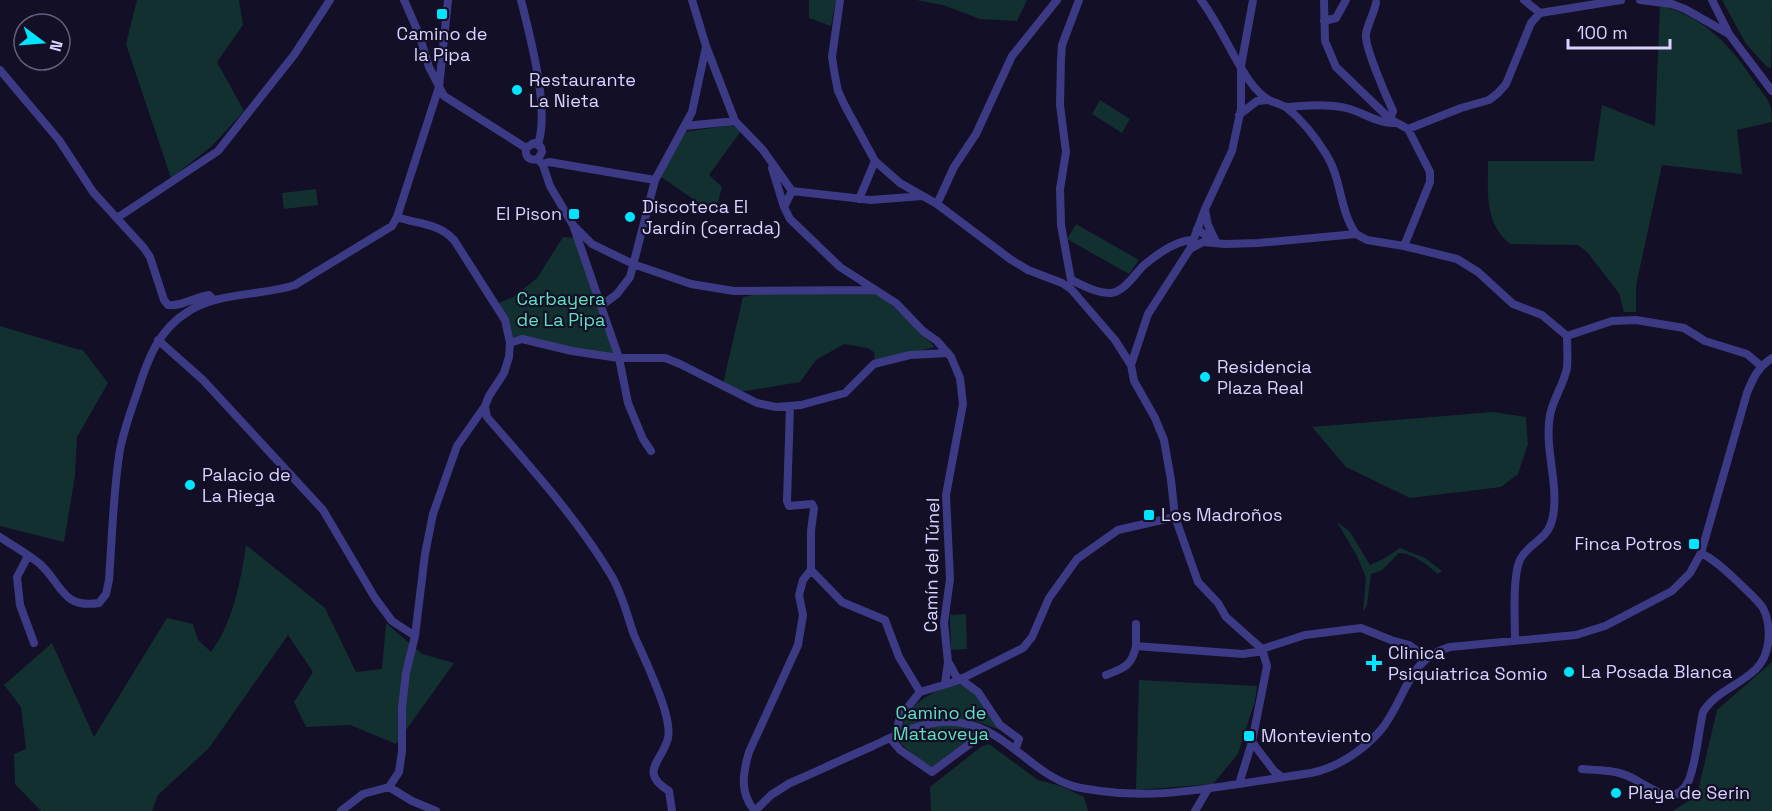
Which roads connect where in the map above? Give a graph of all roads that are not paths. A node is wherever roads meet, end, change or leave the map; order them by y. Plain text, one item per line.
1 (330, 0) edge
2 (404, 0) edge
3 (448, 0) edge
4 (521, 0) edge
5 (692, 0) edge
6 (840, 0) edge
7 (1057, 0) edge
8 (1079, 0) edge
9 (1201, 0) edge
10 (1253, 0) edge
11 (1324, 0) edge
12 (1346, 0) edge
13 (1524, 0) edge
14 (1621, 0) edge
15 (1640, 0) edge
16 (1712, 0) edge
17 (1611, 1) edge
18 (1376, 3) dead end
19 (1540, 14) junction
20 (1324, 21) junction
21 (1729, 34) junction
22 (706, 46) junction
23 (1241, 66) junction
24 (0, 70) edge
25 (439, 87) junction
26 (1772, 91) edge
27 (1268, 100) junction
28 (1286, 107) junction
29 (1239, 115) junction
30 (735, 121) junction
31 (1394, 121) junction
32 (685, 126) junction
33 (1408, 129) junction
34 (538, 144) junction
35 (526, 148) junction
36 (769, 160) junction
37 (875, 161) junction
38 (540, 162) junction
39 (655, 180) junction
40 (792, 191) junction
41 (923, 196) junction
42 (859, 199) junction
43 (937, 204) junction
44 (784, 207) junction
45 (1205, 209) junction
46 (397, 217) junction
47 (117, 218) junction
48 (573, 225) junction
49 (1197, 229) junction
50 (1356, 234) junction
51 (1193, 240) junction
52 (1216, 242) junction
53 (597, 246) junction
54 (1404, 246) junction
55 (1190, 249) junction
56 (585, 260) junction
57 (633, 264) junction
58 (877, 290) junction
59 (214, 300) junction
60 (601, 306) junction
61 (1567, 336) junction
62 (158, 340) junction
63 (510, 343) junction
64 (948, 352) junction
65 (619, 358) junction
66 (1772, 358) edge
67 (1131, 365) junction
68 (1761, 366) junction
69 (485, 406) junction
70 (790, 406) junction
71 (651, 451) dead end
72 (1175, 517) junction
73 (0, 537) edge
74 (1701, 553) junction
75 (28, 556) junction
76 (811, 570) junction
77 (1137, 624) dead end
78 (415, 636) junction
79 (1515, 640) junction
80 (34, 644) dead end
81 (1136, 646) junction
82 (1262, 650) junction
83 (1426, 657) junction
84 (948, 662) junction
85 (1106, 675) dead end
86 (960, 679) junction
87 (945, 684) junction
88 (920, 692) junction
89 (980, 728) junction
90 (893, 737) junction
91 (1252, 742) junction
92 (1016, 748) junction
93 (1582, 769) dead end
94 (1282, 777) junction
95 (1239, 784) junction
96 (389, 786) junction
97 (1208, 789) junction
98 (341, 811) edge
99 (436, 811) edge
100 (672, 811) edge
101 (755, 811) edge
102 (1195, 811) edge

1 - 47 street
2 - 25 street
3 - 25 street
4 - 34 street
5 - 22 street
6 - 37 street
7 - 43 street
8 - 51 street
9 - 23 street
10 - 23 street
11 - 20 street
12 - 20 street
13 - 19 street
14 - 17 street
15 - 21 street
16 - 21 street
17 - 19 street
18 - 31 street
19 - 33 street
20 - 31 street
21 - 26 street
22 - 30 street
22 - 32 street
23 - 27 street
23 - 29 street
24 - 47 street
25 - 35 street
25 - 46 street
27 - 28 street
27 - 29 street
28 - 31 street
28 - 50 street
29 - 45 street
30 - 32 street
30 - 36 street
31 - 33 street
32 - 39 street
33 - 54 street
34 - 35 street
34 - 38 street
35 - 38 street
36 - 40 street
36 - 44 street, Camín del Túnel
37 - 41 street
37 - 42 street
38 - 39 street
38 - 48 street
39 - 57 street
40 - 42 street
40 - 44 street
41 - 42 street
41 - 43 street
43 - 67 street
44 - 58 street, Camín del Túnel
45 - 49 street
45 - 52 street
46 - 59 street
46 - 63 street
47 - 59 street
48 - 53 street
48 - 56 street
49 - 51 street
49 - 52 street
50 - 52 street
50 - 54 street
51 - 55 street
52 - 55 street
53 - 56 street
53 - 57 street
54 - 61 street
55 - 67 street
56 - 60 street
57 - 58 street
57 - 60 street
58 - 64 street, Camín del Túnel
59 - 62 street
60 - 65 street
61 - 68 street
61 - 79 street
62 - 75 street
62 - 78 street
63 - 65 street
63 - 69 street
64 - 70 street
64 - 84 street, Camín del Túnel
65 - 70 street
65 - 71 street
66 - 68 street
67 - 72 street
68 - 74 street
69 - 78 street
69 - 100 street
70 - 76 street
72 - 82 street
72 - 86 street
73 - 75 street
74 - 79 street
74 - 93 street
75 - 80 street
76 - 88 street
76 - 101 street
77 - 81 street
78 - 96 street
79 - 83 street
81 - 82 street
81 - 85 street
82 - 83 street
82 - 91 street
83 - 94 street
84 - 86 street
84 - 87 street, Camín del Túnel
86 - 87 street
86 - 92 street
87 - 88 street
88 - 90 street
89 - 90 street
89 - 90 street
89 - 92 street
90 - 101 street
91 - 94 street
91 - 95 street
92 - 97 street
94 - 95 street
95 - 97 street
96 - 98 street
96 - 99 street
97 - 102 street

